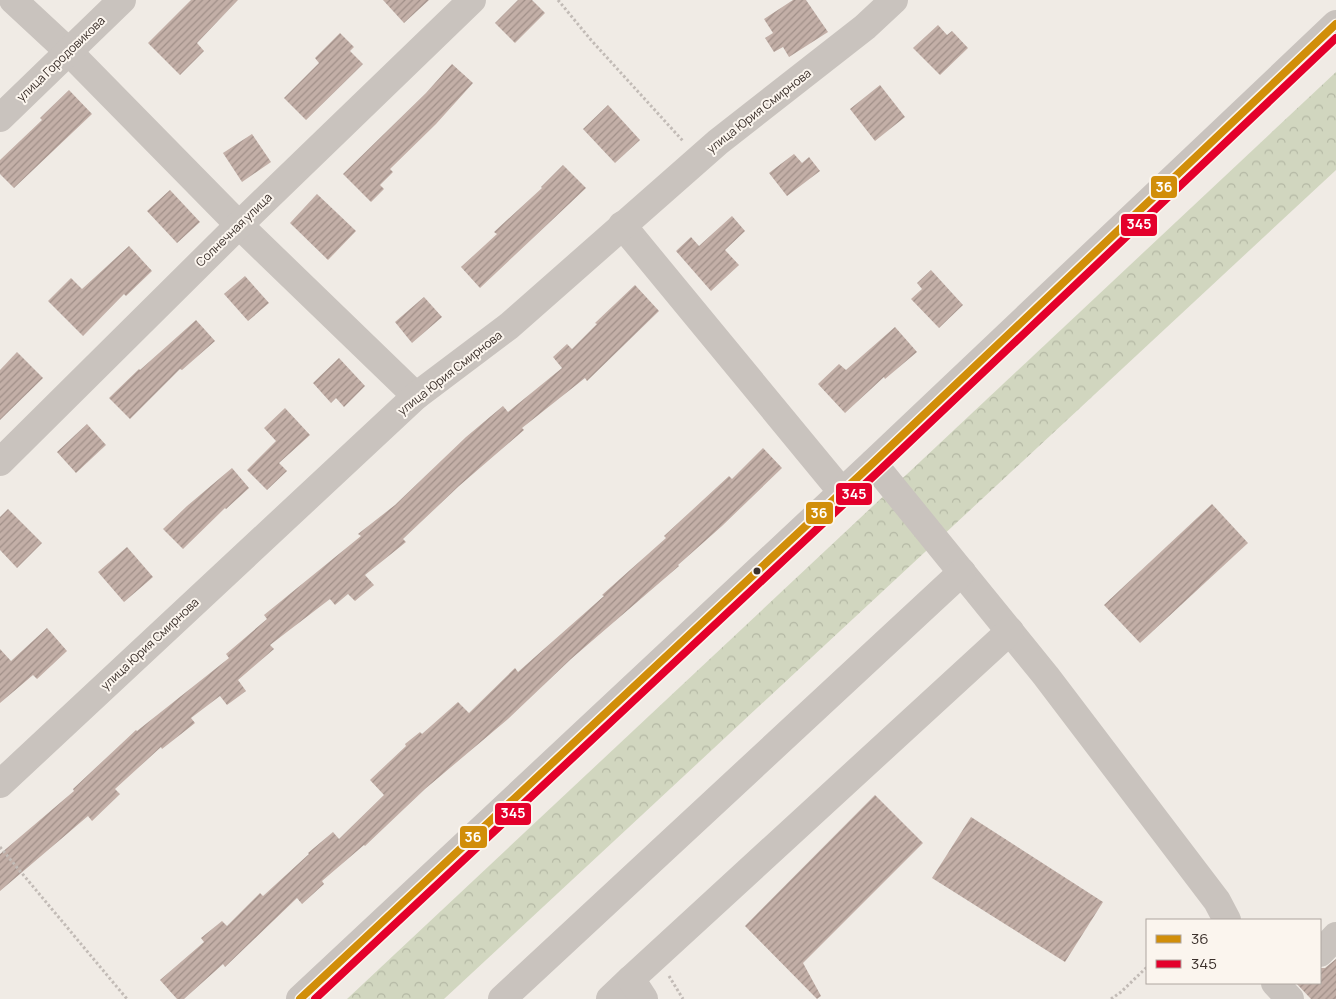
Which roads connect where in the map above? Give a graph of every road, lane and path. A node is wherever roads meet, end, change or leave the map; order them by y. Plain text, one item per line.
1 (13, 0) edge
2 (122, 0) edge
3 (472, 0) edge
4 (558, 0) edge
5 (894, 0) edge
6 (1336, 24) edge
7 (68, 52) junction
8 (0, 118) edge
9 (689, 146) dead end
10 (238, 225) junction
11 (622, 226) junction
12 (416, 396) junction
13 (0, 462) edge
14 (873, 463) junction
15 (842, 492) junction
16 (962, 572) junction
17 (1010, 631) junction
18 (0, 784) edge
19 (0, 847) edge
20 (1226, 919) edge
21 (1336, 936) edge
22 (1321, 952) edge
23 (1146, 968) edge
24 (668, 974) dead end
25 (638, 989) edge
26 (127, 999) edge
27 (300, 999) edge
28 (502, 999) edge
29 (610, 999) edge
30 (683, 999) edge
31 (1111, 999) edge

1 - 7 street
2 - 7 street, улица Городовикова
3 - 10 street, Солнечная улица
4 - 9 path
5 - 11 street, улица Юрия Смирнова
6 - 14 street
7 - 8 street, улица Городовикова
7 - 10 street
10 - 12 street
10 - 13 street, Солнечная улица
11 - 12 street, улица Юрия Смирнова
11 - 15 street
12 - 18 street, улица Юрия Смирнова
14 - 15 street
14 - 16 street
15 - 27 street
16 - 17 street
16 - 28 street
17 - 20 street
17 - 25 street
19 - 26 path
21 - 22 street
23 - 31 path
24 - 30 path
25 - 29 street

